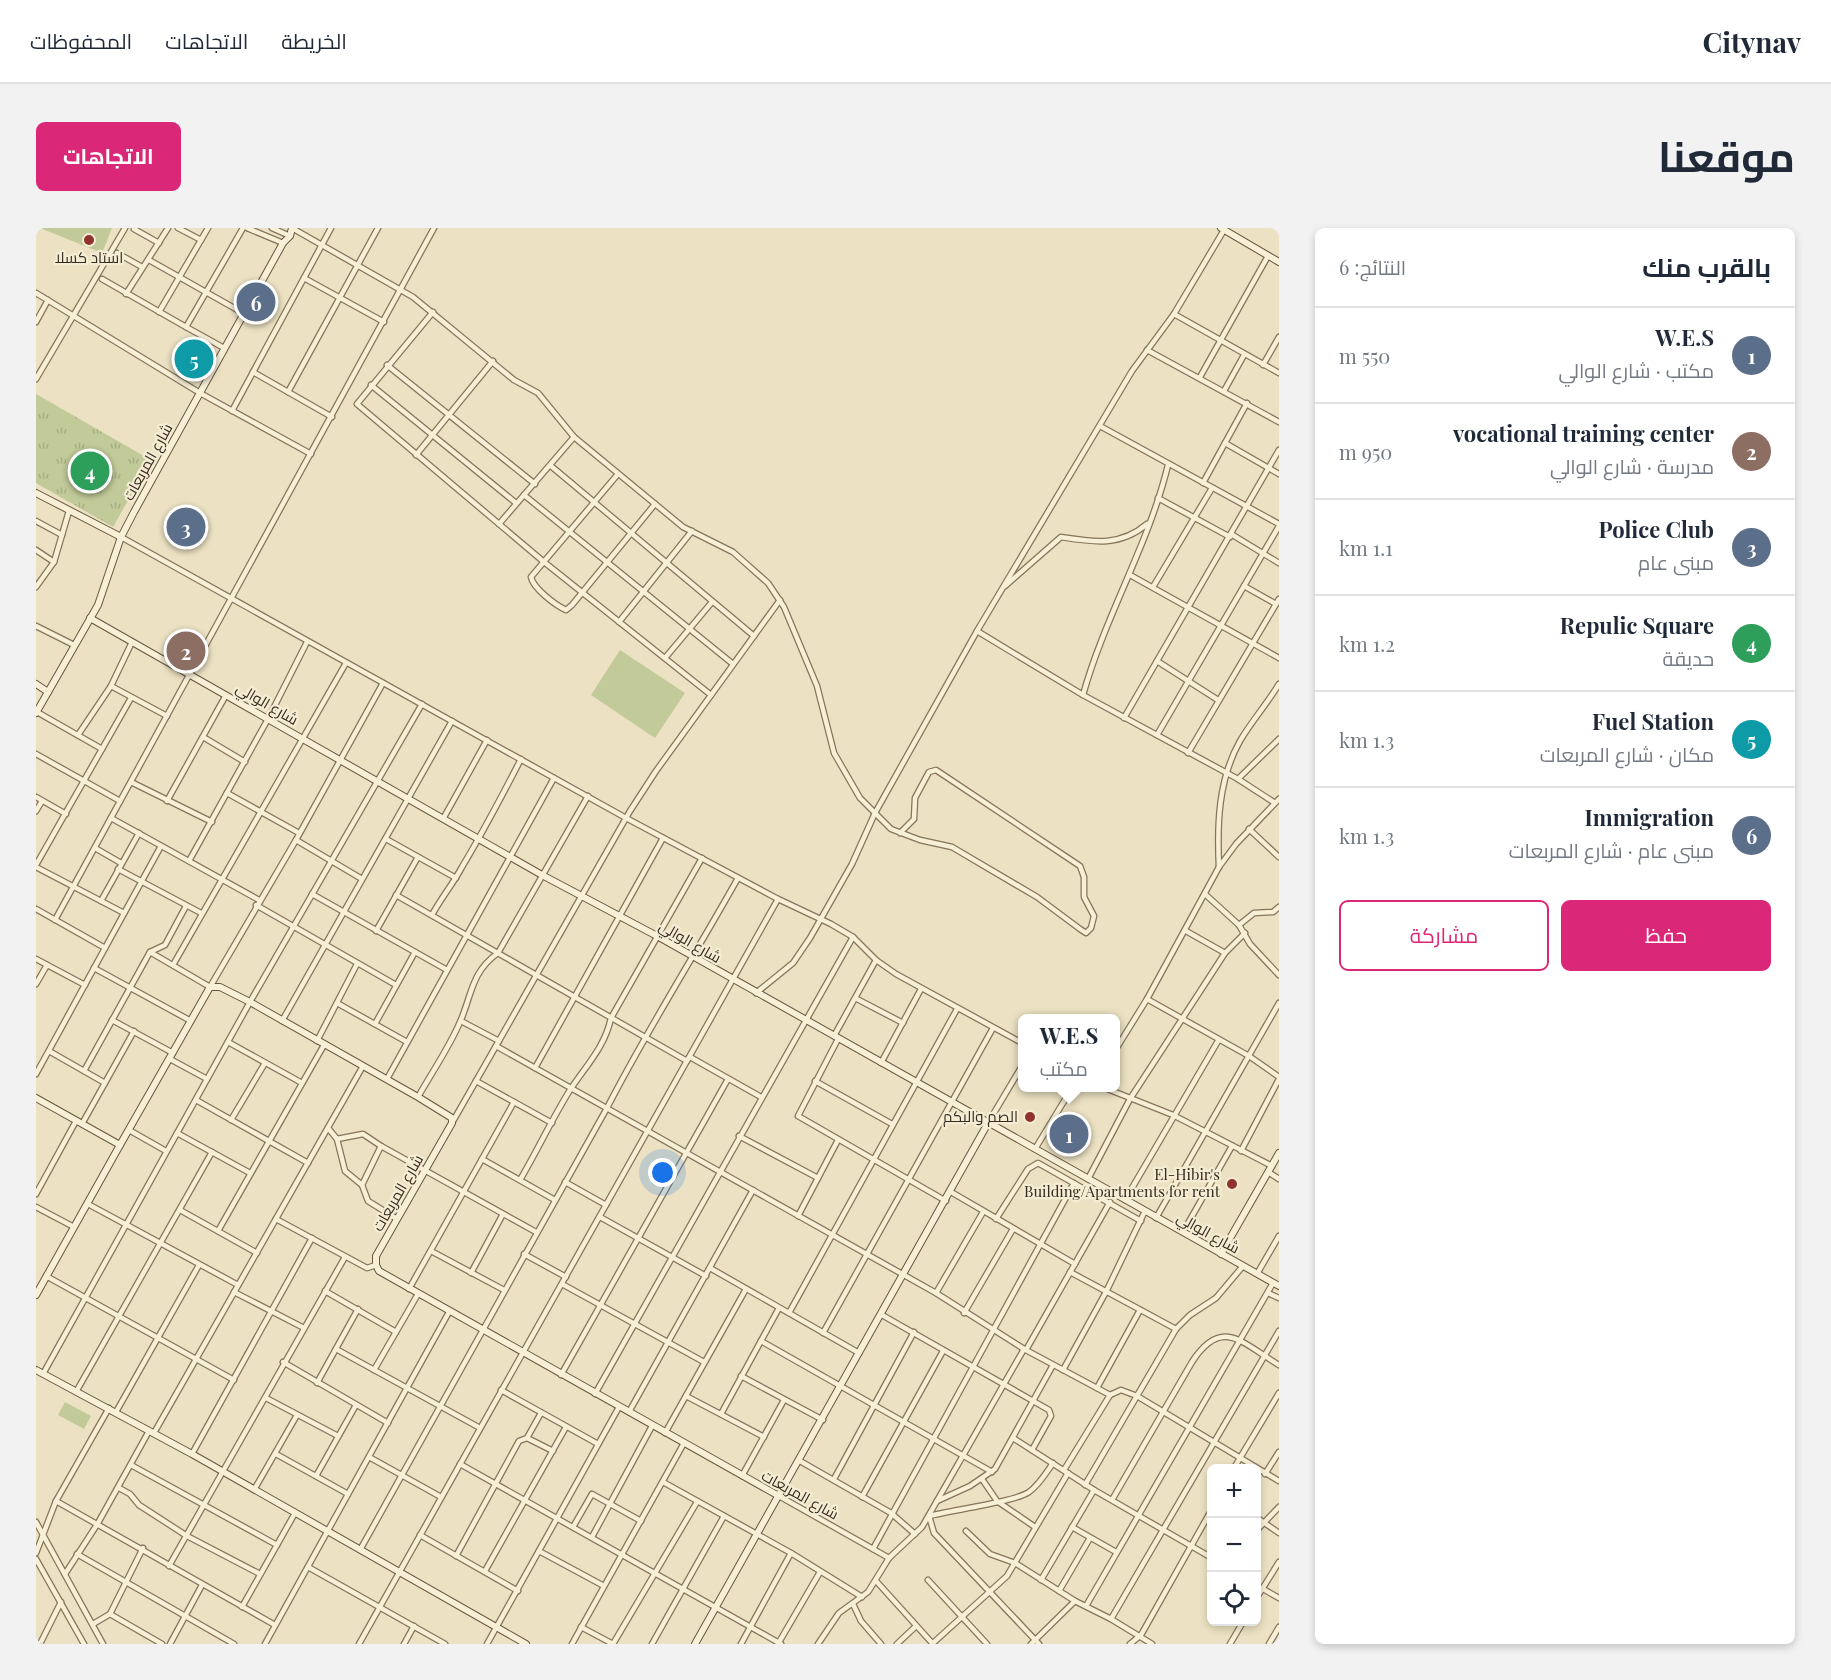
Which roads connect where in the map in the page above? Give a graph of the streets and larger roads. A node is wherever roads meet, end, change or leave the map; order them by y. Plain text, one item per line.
1 (125, 228) edge
2 (168, 228) edge
3 (178, 228) edge
4 (208, 228) edge
5 (245, 228) edge
6 (272, 228) edge
7 (292, 228) edge
8 (331, 228) edge
9 (378, 228) edge
10 (434, 228) edge
11 (134, 229) edge
12 (1223, 229) edge
13 (290, 236) junction
14 (201, 240) junction
15 (159, 243) junction
16 (283, 243) junction
17 (322, 245) junction
18 (117, 253) dead end
19 (1268, 256) junction
20 (150, 260) junction
21 (1279, 262) edge
22 (357, 265) junction
23 (142, 267) junction
24 (179, 277) junction
25 (304, 278) junction
26 (102, 279) dead end
27 (402, 288) junction
28 (36, 293) edge
29 (206, 293) junction
30 (126, 294) junction
31 (339, 297) junction
32 (48, 300) junction
33 (159, 312) junction
34 (433, 312) junction
35 (243, 313) junction
36 (1174, 314) junction
37 (74, 315) junction
38 (384, 321) junction
39 (36, 322) edge
40 (186, 327) junction
41 (1279, 337) edge
42 (1220, 340) junction
43 (224, 348) junction
44 (1147, 350) junction
45 (1244, 355) junction
46 (493, 361) junction
47 (387, 365) junction
48 (1263, 365) junction
49 (253, 372) junction
50 (1279, 373) edge
51 (1200, 377) junction
52 (36, 379) edge
53 (371, 385) junction
54 (1224, 391) junction
55 (288, 392) junction
56 (200, 393) junction
57 (1247, 403) junction
58 (232, 411) junction
59 (449, 415) junction
60 (332, 417) junction
61 (1279, 422) edge
62 (1100, 426) junction
63 (433, 435) junction
64 (574, 437) junction
65 (1225, 442) junction
66 (1279, 450) edge
67 (311, 454) junction
68 (416, 455) junction
69 (1168, 465) junction
70 (551, 466) junction
71 (1269, 468) junction
72 (618, 474) junction
73 (1279, 474) edge
74 (1203, 483) junction
75 (535, 484) junction
76 (1212, 488) junction
77 (36, 493) edge
78 (524, 495) junction
79 (1158, 498) junction
80 (516, 503) junction
81 (594, 503) junction
82 (655, 504) junction
83 (1248, 507) junction
84 (69, 511) junction
85 (1194, 517) junction
86 (36, 520) edge
87 (1149, 522) junction
88 (1278, 523) edge
89 (499, 524) junction
90 (570, 531) junction
91 (692, 531) junction
92 (631, 534) junction
93 (62, 535) junction
94 (1230, 536) junction
95 (121, 537) junction
96 (36, 550) edge
97 (1263, 553) junction
98 (54, 562) junction
99 (544, 562) junction
100 (607, 562) junction
101 (666, 563) junction
102 (1279, 563) edge
103 (1130, 575) junction
104 (1244, 586) junction
105 (36, 587) edge
106 (1153, 587) junction
107 (1003, 588) junction
108 (582, 592) junction
109 (644, 592) junction
110 (232, 600) junction
111 (780, 600) junction
112 (1277, 601) edge
113 (712, 602) junction
114 (1188, 607) junction
115 (90, 618) junction
116 (619, 622) junction
117 (1221, 625) junction
118 (36, 626) edge
119 (689, 629) junction
120 (977, 631) junction
121 (754, 636) junction
122 (132, 642) junction
123 (308, 642) junction
124 (1252, 643) junction
125 (74, 645) junction
126 (665, 658) junction
127 (1279, 658) edge
128 (1157, 662) junction
129 (346, 663) junction
130 (733, 664) junction
131 (189, 674) junction
132 (1188, 681) junction
133 (383, 683) junction
134 (36, 684) edge
135 (1279, 684) edge
136 (111, 686) junction
137 (48, 692) junction
138 (711, 694) junction
139 (226, 695) junction
140 (1083, 695) junction
141 (131, 698) junction
142 (1218, 700) junction
143 (422, 704) junction
144 (36, 712) edge
145 (167, 716) junction
146 (1124, 718) junction
147 (268, 719) junction
148 (452, 722) junction
149 (78, 735) junction
150 (1157, 735) junction
151 (203, 737) junction
152 (301, 738) junction
153 (1279, 739) edge
154 (487, 740) junction
155 (102, 749) junction
156 (1188, 753) junction
157 (36, 754) edge
158 (521, 759) junction
159 (340, 760) junction
160 (245, 762) junction
161 (1228, 774) junction
162 (554, 778) junction
163 (1238, 779) junction
164 (84, 781) junction
165 (376, 781) junction
166 (131, 782) junction
167 (227, 793) junction
168 (588, 796) junction
169 (36, 797) edge
170 (409, 800) junction
171 (42, 801) junction
172 (120, 801) junction
173 (167, 801) junction
174 (1277, 801) edge
175 (36, 811) edge
176 (261, 812) junction
177 (875, 813) junction
178 (66, 814) junction
179 (111, 818) junction
180 (626, 818) junction
181 (442, 819) junction
182 (212, 822) junction
183 (1250, 829) junction
184 (139, 833) junction
185 (299, 833) junction
186 (900, 833) junction
187 (663, 838) junction
188 (386, 839) junction
189 (478, 839) junction
190 (296, 840) junction
191 (161, 846) junction
192 (95, 848) junction
193 (509, 856) junction
194 (418, 857) junction
195 (1279, 857) edge
196 (702, 858) junction
197 (331, 860) junction
198 (189, 861) junction
199 (122, 863) junction
200 (36, 866) edge
201 (1219, 867) junction
202 (118, 869) junction
203 (542, 875) junction
204 (456, 878) junction
205 (738, 878) junction
206 (221, 879) junction
207 (362, 879) junction
208 (141, 882) junction
209 (73, 886) junction
210 (312, 894) junction
211 (396, 895) junction
212 (581, 895) junction
213 (1206, 895) junction
214 (778, 899) junction
215 (101, 901) junction
216 (257, 902) junction
217 (186, 906) junction
218 (1279, 907) edge
219 (36, 909) edge
220 (344, 912) junction
221 (124, 913) junction
222 (201, 913) junction
223 (432, 915) junction
224 (618, 916) junction
225 (820, 919) junction
226 (55, 920) junction
227 (1239, 925) junction
228 (294, 927) junction
229 (376, 931) junction
230 (1186, 931) junction
231 (1245, 933) junction
232 (467, 934) junction
233 (657, 936) junction
234 (853, 937) junction
235 (324, 945) junction
236 (105, 948) junction
237 (150, 952) junction
238 (415, 952) junction
239 (498, 953) junction
240 (1225, 953) junction
241 (693, 958) junction
242 (36, 959) edge
243 (876, 960) junction
244 (357, 964) junction
245 (47, 965) junction
246 (172, 965) junction
247 (94, 968) junction
248 (447, 970) junction
249 (537, 975) junction
250 (1279, 975) edge
251 (732, 979) junction
252 (36, 984) edge
253 (85, 985) junction
254 (396, 985) junction
255 (210, 987) junction
256 (130, 988) junction
257 (921, 989) junction
258 (756, 993) junction
259 (575, 998) junction
260 (857, 999) junction
261 (1147, 999) junction
262 (250, 1002) junction
263 (337, 1003) junction
264 (1279, 1003) edge
265 (957, 1009) junction
266 (611, 1018) junction
267 (112, 1020) junction
268 (805, 1020) junction
269 (191, 1021) junction
270 (282, 1021) junction
271 (461, 1021) junction
272 (1183, 1022) junction
273 (903, 1023) junction
274 (375, 1024) junction
275 (993, 1028) junction
276 (134, 1031) junction
277 (644, 1036) junction
278 (836, 1037) junction
279 (1018, 1040) edge
280 (317, 1041) junction
281 (1218, 1041) junction
282 (228, 1042) junction
283 (407, 1042) junction
284 (497, 1043) junction
285 (1120, 1043) edge
286 (324, 1045) junction
287 (49, 1051) junction
288 (171, 1056) junction
289 (1249, 1056) junction
290 (688, 1059) junction
291 (265, 1063) junction
292 (881, 1063) junction
293 (363, 1066) junction
294 (535, 1068) junction
295 (84, 1071) junction
296 (36, 1074) edge
297 (1018, 1074) edge
298 (1279, 1078) edge
299 (207, 1079) junction
300 (387, 1079) junction
301 (728, 1079) junction
302 (476, 1081) junction
303 (815, 1081) junction
304 (915, 1082) junction
305 (105, 1083) junction
306 (302, 1083) junction
307 (572, 1088) junction
308 (1070, 1092) edge
309 (1114, 1092) edge
310 (418, 1097) junction
311 (761, 1097) junction
312 (36, 1098) edge
313 (1130, 1099) junction
314 (196, 1100) junction
315 (514, 1102) junction
316 (951, 1102) junction
317 (607, 1108) junction
318 (1173, 1115) junction
319 (231, 1120) junction
320 (79, 1122) junction
321 (552, 1122) junction
322 (452, 1123) junction
323 (988, 1123) junction
324 (892, 1125) junction
325 (328, 1128) junction
326 (129, 1130) junction
327 (648, 1131) junction
328 (177, 1133) junction
329 (1207, 1133) junction
330 (739, 1136) junction
331 (337, 1139) junction
332 (838, 1140) junction
333 (269, 1141) junction
334 (120, 1145) junction
335 (381, 1146) junction
336 (1232, 1146) junction
337 (1035, 1150) junction
338 (1240, 1151) junction
339 (166, 1152) junction
340 (212, 1152) junction
341 (686, 1152) junction
342 (1279, 1153) edge
343 (482, 1159) junction
344 (873, 1160) junction
345 (308, 1163) junction
346 (1270, 1169) junction
347 (425, 1170) junction
348 (720, 1172) junction
349 (250, 1173) junction
350 (818, 1178) junction
351 (1088, 1179) junction
352 (1279, 1179) edge
353 (520, 1180) junction
354 (909, 1180) junction
355 (565, 1182) junction
356 (1074, 1183) junction
357 (362, 1185) junction
358 (753, 1190) junction
359 (464, 1191) junction
360 (951, 1192) junction
361 (36, 1194) edge
362 (555, 1200) junction
363 (1125, 1200) junction
364 (946, 1201) junction
365 (1110, 1202) junction
366 (88, 1204) junction
367 (606, 1205) junction
368 (36, 1207) edge
369 (180, 1210) junction
370 (983, 1212) junction
371 (503, 1214) junction
372 (798, 1216) junction
373 (1143, 1216) junction
374 (600, 1217) junction
375 (1156, 1218) junction
376 (276, 1219) junction
377 (397, 1219) junction
378 (996, 1219) junction
379 (126, 1224) junction
380 (74, 1227) junction
381 (1013, 1229) junction
382 (218, 1231) junction
383 (536, 1232) junction
384 (1183, 1233) junction
385 (832, 1235) junction
386 (1279, 1236) edge
387 (312, 1238) junction
388 (638, 1239) junction
389 (161, 1244) junction
390 (1040, 1245) junction
391 (431, 1251) junction
392 (257, 1253) junction
393 (524, 1254) junction
394 (867, 1254) junction
395 (1221, 1254) junction
396 (345, 1257) junction
397 (672, 1257) junction
398 (1075, 1264) junction
399 (199, 1265) junction
400 (376, 1265) junction
401 (1243, 1266) junction
402 (710, 1268) junction
403 (1070, 1272) junction
404 (471, 1273) junction
405 (1257, 1274) junction
406 (46, 1276) junction
407 (706, 1276) junction
408 (904, 1276) junction
409 (566, 1277) junction
410 (562, 1284) junction
411 (1276, 1284) edge
412 (238, 1285) junction
413 (409, 1289) junction
414 (746, 1289) junction
415 (504, 1290) junction
416 (325, 1291) junction
417 (234, 1292) junction
418 (1106, 1292) junction
419 (936, 1293) junction
420 (1268, 1293) junction
421 (418, 1294) junction
422 (36, 1295) edge
423 (86, 1297) junction
424 (1279, 1298) edge
425 (601, 1306) junction
426 (779, 1308) junction
427 (358, 1309) junction
428 (1140, 1310) junction
429 (271, 1311) junction
430 (449, 1312) junction
431 (789, 1313) junction
432 (964, 1313) junction
433 (882, 1315) junction
434 (120, 1316) junction
435 (635, 1323) junction
436 (304, 1328) junction
437 (1176, 1329) junction
438 (482, 1331) junction
439 (994, 1331) junction
440 (1279, 1331) edge
441 (396, 1332) junction
442 (914, 1332) junction
443 (824, 1333) junction
444 (158, 1337) junction
445 (761, 1341) junction
446 (669, 1342) junction
447 (1239, 1342) junction
448 (336, 1349) junction
449 (1025, 1349) junction
450 (943, 1351) junction
451 (522, 1353) junction
452 (860, 1353) junction
453 (1264, 1356) junction
454 (196, 1359) junction
455 (283, 1362) junction
456 (704, 1362) junction
457 (1053, 1365) junction
458 (1279, 1365) edge
459 (973, 1368) junction
460 (374, 1370) junction
461 (1064, 1370) junction
462 (39, 1372) edge
463 (561, 1375) junction
464 (741, 1376) junction
465 (234, 1380) junction
466 (317, 1383) junction
467 (1004, 1384) junction
468 (842, 1387) junction
469 (1097, 1388) junction
470 (407, 1389) junction
471 (501, 1390) junction
472 (76, 1392) junction
473 (1279, 1393) edge
474 (595, 1394) junction
475 (1110, 1395) junction
476 (686, 1396) junction
477 (1137, 1396) junction
478 (266, 1398) junction
479 (784, 1400) junction
480 (1032, 1400) junction
481 (356, 1405) junction
482 (874, 1405) junction
483 (440, 1407) junction
484 (620, 1407) junction
485 (109, 1408) junction
486 (116, 1412) junction
487 (628, 1412) junction
488 (1163, 1412) junction
489 (541, 1413) junction
490 (720, 1414) junction
491 (297, 1415) junction
492 (823, 1420) junction
493 (902, 1422) junction
494 (388, 1423) junction
495 (652, 1426) junction
496 (566, 1427) junction
497 (1188, 1427) junction
498 (480, 1428) junction
499 (152, 1432) junction
500 (665, 1433) junction
501 (338, 1436) junction
502 (764, 1437) junction
503 (527, 1438) junction
504 (1013, 1438) junction
505 (932, 1439) junction
506 (1213, 1442) junction
507 (684, 1443) junction
508 (598, 1444) junction
509 (1032, 1450) junction
510 (552, 1451) junction
511 (1279, 1452) edge
512 (192, 1454) junction
513 (276, 1454) junction
514 (962, 1455) junction
515 (369, 1457) junction
516 (1240, 1458) junction
517 (800, 1461) junction
518 (1053, 1463) junction
519 (131, 1464) junction
520 (460, 1464) junction
521 (1236, 1464) edge
522 (223, 1472) junction
523 (992, 1472) junction
524 (1066, 1472) junction
525 (1265, 1474) junction
526 (403, 1475) junction
527 (316, 1476) junction
528 (742, 1476) junction
529 (834, 1479) junction
530 (982, 1479) junction
531 (1279, 1481) edge
532 (663, 1482) junction
533 (496, 1484) junction
534 (1085, 1485) junction
535 (118, 1488) junction
536 (254, 1490) junction
537 (1094, 1490) junction
538 (348, 1494) junction
539 (779, 1496) junction
540 (441, 1497) junction
541 (862, 1497) junction
542 (526, 1500) junction
543 (997, 1500) junction
544 (1112, 1500) junction
545 (56, 1501) junction
546 (937, 1501) junction
547 (697, 1502) junction
548 (610, 1503) junction
549 (205, 1504) junction
550 (1279, 1507) edge
551 (295, 1513) junction
552 (891, 1513) junction
553 (1137, 1515) junction
554 (724, 1516) junction
555 (929, 1516) junction
556 (558, 1518) junction
557 (1207, 1518) edge
558 (1258, 1518) edge
559 (641, 1521) junction
560 (36, 1522) edge
561 (98, 1523) junction
562 (1266, 1523) junction
563 (573, 1527) junction
564 (1035, 1527) junction
565 (1072, 1527) junction
566 (1261, 1527) edge
567 (1163, 1530) junction
568 (328, 1531) junction
569 (966, 1531) dead end
570 (1279, 1533) edge
571 (758, 1534) junction
572 (915, 1534) junction
573 (420, 1535) junction
574 (44, 1536) junction
575 (188, 1536) junction
576 (592, 1537) junction
577 (1090, 1538) junction
578 (277, 1545) junction
579 (1191, 1546) junction
580 (143, 1548) junction
581 (873, 1549) junction
582 (360, 1550) junction
583 (539, 1551) junction
584 (1116, 1552) junction
585 (36, 1553) edge
586 (791, 1553) junction
587 (77, 1554) junction
588 (622, 1555) junction
589 (1207, 1555) edge
590 (456, 1556) junction
591 (889, 1558) junction
592 (36, 1559) edge
593 (1015, 1563) junction
594 (1279, 1563) edge
595 (170, 1566) junction
596 (308, 1567) junction
597 (485, 1571) junction
598 (399, 1572) junction
599 (820, 1572) junction
600 (655, 1573) junction
601 (65, 1574) junction
602 (260, 1574) junction
603 (1041, 1580) junction
604 (928, 1581) dead end
605 (877, 1582) junction
606 (127, 1583) junction
607 (202, 1585) junction
608 (604, 1587) junction
609 (684, 1589) junction
610 (1263, 1589) junction
611 (518, 1591) junction
612 (1059, 1591) junction
613 (1261, 1592) edge
614 (991, 1593) junction
615 (862, 1597) junction
616 (1279, 1598) edge
617 (1075, 1601) junction
618 (61, 1602) junction
619 (853, 1604) junction
620 (1086, 1606) junction
621 (242, 1607) junction
622 (379, 1607) junction
623 (716, 1608) junction
624 (110, 1614) junction
625 (185, 1616) junction
626 (962, 1617) junction
627 (1111, 1619) junction
628 (93, 1624) junction
629 (275, 1625) junction
630 (751, 1625) junction
631 (414, 1626) junction
632 (1241, 1626) edge
633 (497, 1627) junction
634 (581, 1627) junction
635 (915, 1627) junction
636 (1279, 1627) edge
637 (1141, 1635) junction
638 (822, 1642) edge
639 (82, 1643) edge
640 (1035, 1643) edge
641 (40, 1644) edge
642 (103, 1644) edge
643 (162, 1644) edge
644 (170, 1644) edge
645 (234, 1644) edge
646 (265, 1644) edge
647 (359, 1644) edge
648 (404, 1644) edge
649 (444, 1644) edge
650 (487, 1644) edge
651 (526, 1644) edge
652 (572, 1644) edge
653 (613, 1644) edge
654 (652, 1644) edge
655 (695, 1644) edge
656 (741, 1644) edge
657 (779, 1644) edge
658 (881, 1644) edge
659 (897, 1644) edge
660 (932, 1644) edge
661 (987, 1644) edge
662 (1130, 1644) edge
663 (1152, 1644) edge
664 (1230, 1644) edge
665 (1269, 1644) edge

1 - 37 street
2 - 15 street
3 - 14 street
4 - 14 street
5 - 16 street
5 - 29 street
6 - 13 street
7 - 13 street
7 - 17 street
8 - 17 street
9 - 22 street
10 - 27 street
11 - 15 street
12 - 19 street
12 - 36 street
13 - 16 street, شارع المربعات
14 - 24 street
15 - 20 street
16 - 35 street, شارع المربعات
17 - 22 street
17 - 25 street
18 - 23 street
19 - 21 street
19 - 42 street
20 - 23 street
20 - 24 street
22 - 27 street
22 - 31 street
23 - 30 street
24 - 29 street
24 - 33 street
25 - 31 street
25 - 49 street
26 - 30 street
27 - 34 street
27 - 38 street
28 - 32 street
29 - 35 street
29 - 40 street
30 - 33 street
31 - 38 street
31 - 55 street
32 - 37 street
32 - 39 street
33 - 40 street
34 - 46 street
34 - 47 street
35 - 43 street, شارع المربعات
36 - 42 street
36 - 44 street
37 - 52 street
37 - 56 street
38 - 60 street
40 - 43 street
41 - 48 street
42 - 45 street
42 - 51 street
43 - 56 street, شارع المربعات
44 - 51 street
44 - 62 street
45 - 48 street
45 - 54 street
46 - 59 street
46 - 64 street
47 - 53 street
47 - 59 street
48 - 50 street
49 - 55 street
49 - 58 street
51 - 54 street
53 - 63 street
53 - 68 street
54 - 57 street
55 - 60 street
56 - 58 street
56 - 95 street, شارع المربعات
57 - 61 street
57 - 65 street
58 - 67 street
59 - 63 street
59 - 75 street
60 - 67 street
62 - 69 street
62 - 107 street
63 - 68 street
63 - 80 street
64 - 70 street
64 - 72 street
65 - 71 street
65 - 74 street
66 - 71 street
67 - 110 street
68 - 89 street
69 - 74 street
69 - 79 street
70 - 75 street
70 - 81 street
71 - 73 street
71 - 83 street
72 - 81 street
72 - 82 street
74 - 76 street
75 - 78 street
76 - 83 street
76 - 85 street
77 - 84 street
78 - 80 street
78 - 90 street
79 - 85 street
79 - 87 street
80 - 89 street
81 - 90 street
81 - 92 street
82 - 91 street
82 - 92 street
83 - 88 street
83 - 94 street
84 - 93 street
84 - 95 street
85 - 94 street
85 - 106 street
86 - 93 street
87 - 103 street
87 - 107 street
88 - 97 street
89 - 99 street
90 - 99 street
90 - 100 street
91 - 101 street
91 - 111 street
92 - 100 street
92 - 101 street
93 - 98 street
94 - 97 street
94 - 114 street
95 - 110 street
95 - 115 street, شارع المربعات
96 - 98 street
97 - 102 street
97 - 104 street
98 - 105 street
99 - 108 street
99 - 108 street
100 - 108 street
100 - 109 street
101 - 109 street
101 - 113 street
103 - 106 street
103 - 140 street
104 - 112 street
104 - 117 street
106 - 114 street
107 - 120 street
108 - 116 street
109 - 116 street
109 - 119 street
110 - 123 street
110 - 131 street
111 - 121 street
111 - 177 street
112 - 124 street
113 - 119 street
113 - 121 street
114 - 117 street
114 - 128 street
115 - 122 street, شارع الوالي
115 - 125 street, شارع المربعات
116 - 126 street
117 - 124 street
117 - 132 street
118 - 125 street
119 - 126 street
119 - 130 street
120 - 140 street
120 - 177 street
121 - 130 street
122 - 131 street, شارع الوالي
122 - 136 street
123 - 129 street
123 - 147 street
124 - 127 street
124 - 142 street
125 - 137 street, شارع المربعات
126 - 138 street
128 - 132 street
128 - 146 street
129 - 133 street
129 - 152 street
130 - 138 street
131 - 139 street, شارع الوالي
131 - 145 street
132 - 142 street
132 - 150 street
133 - 143 street
133 - 159 street
134 - 137 street
135 - 161 street
136 - 141 street
136 - 149 street
137 - 144 street, شارع المربعات
138 - 180 street
139 - 147 street, شارع الوالي
139 - 151 street
140 - 146 street
141 - 145 street
141 - 155 street
142 - 156 street
143 - 148 street
143 - 165 street
144 - 149 street
145 - 166 street
146 - 150 street
147 - 152 street, شارع الوالي
147 - 160 street
148 - 154 street
148 - 170 street
149 - 155 street
150 - 156 street
151 - 160 street
151 - 173 street
152 - 159 street, شارع الوالي
152 - 176 street
153 - 163 street
154 - 158 street
154 - 181 street
155 - 164 street
156 - 161 street
157 - 164 street
158 - 162 street
158 - 189 street
159 - 165 street, شارع الوالي
159 - 185 street
160 - 167 street
161 - 163 street
161 - 201 street
162 - 168 street
162 - 193 street
163 - 174 street
164 - 172 street
164 - 178 street
165 - 170 street, شارع الوالي
165 - 197 street
166 - 172 street
166 - 173 street
167 - 176 street
167 - 182 street
168 - 180 street
168 - 203 street
169 - 171 street
170 - 181 street, شارع الوالي
170 - 188 street
171 - 175 street
171 - 178 street
172 - 179 street
173 - 182 street
174 - 183 street
176 - 185 street
176 - 206 street
177 - 186 street
177 - 225 street
178 - 200 street
179 - 184 street
179 - 192 street
180 - 187 street
180 - 212 street
181 - 189 street, شارع الوالي
182 - 198 street
183 - 195 street
183 - 201 street
184 - 191 street
184 - 199 street
185 - 190 street
186 - 186 street
187 - 196 street
187 - 224 street
188 - 194 street
188 - 207 street
189 - 193 street, شارع الوالي
189 - 204 street
190 - 197 street
190 - 216 street
191 - 198 street
191 - 208 street
192 - 199 street
192 - 209 street
193 - 203 street, شارع الوالي
193 - 232 street
194 - 204 street
194 - 211 street
196 - 205 street
196 - 233 street
197 - 207 street
197 - 210 street
198 - 206 street
199 - 202 street
200 - 209 street
201 - 213 street
202 - 208 street
202 - 215 street
203 - 212 street, شارع الوالي
203 - 239 street
204 - 223 street
205 - 214 street
205 - 241 street
206 - 216 street
206 - 222 street
207 - 220 street
208 - 217 street
208 - 221 street
209 - 215 street
209 - 226 street
210 - 220 street
210 - 228 street
211 - 223 street
211 - 229 street
212 - 224 street, شارع الوالي
212 - 249 street
213 - 227 street
213 - 230 street
214 - 225 street
214 - 251 street
215 - 221 street
216 - 228 street
216 - 255 street
217 - 222 street
217 - 237 street
218 - 227 street
219 - 226 street
220 - 229 street
220 - 235 street
221 - 236 street
222 - 246 street
223 - 232 street
224 - 233 street, شارع الوالي
224 - 259 street
225 - 234 street
225 - 258 street
226 - 236 street
227 - 231 street
228 - 235 street
228 - 262 street
229 - 238 street
230 - 240 street
230 - 261 street
231 - 240 street
231 - 250 street
232 - 239 street
232 - 248 street
233 - 241 street, شارع الوالي
233 - 266 street
234 - 243 street
234 - 268 street
235 - 244 street
235 - 270 street
236 - 247 street
237 - 246 street
237 - 256 street
238 - 248 street
238 - 254 street
239 - 249 street
239 - 271 street
240 - 272 street
241 - 251 street, شارع الوالي
241 - 277 street
242 - 245 street
243 - 257 street
243 - 260 street
244 - 254 street
244 - 263 street
245 - 252 street
245 - 253 street
246 - 255 street
247 - 253 street
247 - 256 street
248 - 283 street
249 - 259 street
249 - 284 street
251 - 258 street, شارع الوالي
251 - 290 street
253 - 287 street
254 - 274 street
255 - 262 street
255 - 269 street
256 - 267 street
256 - 269 street
257 - 265 street
257 - 273 street
258 - 268 street, شارع الوالي
259 - 266 street
259 - 294 street
260 - 273 street
260 - 278 street
261 - 272 street
261 - 285 street
262 - 270 street
262 - 282 street
263 - 274 street
263 - 280 street
264 - 289 street
265 - 275 street
265 - 304 street
266 - 277 street
266 - 307 street
267 - 276 street
267 - 295 street
268 - 278 street, شارع الوالي
268 - 311 street
269 - 288 street
270 - 280 street
271 - 284 street
271 - 310 street
272 - 281 street
272 - 313 street
273 - 292 street
274 - 283 street
275 - 279 street
275 - 316 street
276 - 288 street
276 - 305 street
277 - 290 street
277 - 317 street
278 - 292 street, شارع الوالي
278 - 303 street
280 - 286 street
281 - 289 street
281 - 318 street
282 - 291 street
282 - 299 street
283 - 300 street
284 - 294 street
284 - 302 street
286 - 293 street
286 - 306 street
287 - 295 street
287 - 296 street
288 - 299 street
288 - 326 street
289 - 298 street
289 - 329 street
290 - 301 street
290 - 327 street
291 - 306 street
291 - 319 street
292 - 304 street, شارع الوالي
293 - 300 street
293 - 325 street
294 - 307 street
295 - 305 street
297 - 323 street
298 - 338 street
299 - 314 street
300 - 310 street
301 - 311 street
301 - 341 street
302 - 315 street
302 - 322 street
303 - 324 street
303 - 332 street
304 - 316 street, شارع الوالي
304 - 324 street
305 - 320 street
306 - 333 street
307 - 317 street
307 - 321 street
308 - 337 street
309 - 313 street
310 - 322 street
311 - 330 street
312 - 320 street
313 - 318 street
313 - 351 street
314 - 319 street
314 - 328 street
315 - 321 street
315 - 343 street
316 - 323 street, شارع الوالي
316 - 354 street
317 - 327 street
317 - 355 street
318 - 329 street
318 - 363 street
319 - 333 street
320 - 334 street
320 - 361 street
321 - 353 street
322 - 347 street, شارع المربعات
323 - 337 street, شارع الوالي
323 - 360 street
324 - 344 street
325 - 331 street
325 - 345 street
326 - 334 street
326 - 339 street
327 - 341 street
327 - 367 street
328 - 339 street
328 - 340 street
329 - 336 street
329 - 375 street
330 - 348 street
330 - 350 street
331 - 335 street
331 - 357 street
332 - 344 street
332 - 350 street
333 - 345 street
333 - 349 street
334 - 366 street
335 - 347 street
335 - 357 street
336 - 338 street
336 - 384 street
337 - 351 street, شارع الوالي
338 - 346 street
339 - 379 street
340 - 349 street
340 - 369 street
341 - 348 street
341 - 388 street
342 - 346 street
343 - 353 street
343 - 359 street
344 - 354 street
344 - 385 street
345 - 376 street
346 - 352 street
346 - 395 street
347 - 359 street
347 - 377 street, شارع المربعات
348 - 358 street
348 - 397 street
349 - 382 street
350 - 372 street
351 - 363 street, شارع الوالي
353 - 362 street
354 - 364 street
354 - 394 street
355 - 362 street
355 - 367 street
356 - 365 street
356 - 378 street
356 - 390 street
357 - 377 street
358 - 372 street
358 - 402 street
359 - 371 street
359 - 391 street
360 - 364 street
360 - 370 street
362 - 383 street
363 - 373 street, شارع الوالي
364 - 408 street
365 - 373 street
365 - 398 street
366 - 379 street
366 - 380 street
367 - 374 street
368 - 380 street
369 - 382 street
369 - 389 street
370 - 378 street
370 - 419 street
371 - 383 street
371 - 404 street
372 - 385 street
373 - 375 street, شارع الوالي
373 - 418 street
374 - 388 street
374 - 409 street
375 - 384 street, شارع الوالي
376 - 387 street
376 - 392 street
377 - 400 street, شارع المربعات
378 - 381 street
379 - 389 street
379 - 423 street
380 - 406 street
381 - 390 street
381 - 432 street
382 - 392 street
383 - 393 street
384 - 395 street, شارع الوالي
385 - 394 street
385 - 431 street
386 - 405 street
387 - 396 street
387 - 429 street
388 - 397 street
388 - 425 street
389 - 399 street
389 - 434 street
390 - 398 street
390 - 439 street
391 - 404 street
391 - 413 street
392 - 412 street
393 - 409 street
393 - 415 street
394 - 408 street
394 - 443 street
395 - 401 street, شارع الوالي
396 - 400 street
396 - 416 street
397 - 407 street
397 - 435 street
398 - 403 street
399 - 412 street
399 - 444 street
400 - 413 street, شارع المربعات
401 - 405 street, شارع الوالي
401 - 437 street
402 - 407 street
402 - 414 street
403 - 418 street
403 - 449 street
404 - 415 street
405 - 411 street, شارع الوالي
406 - 422 street
406 - 423 street
407 - 446 street
408 - 419 street
408 - 433 street
409 - 410 street
410 - 425 street
410 - 451 street
411 - 420 street
412 - 417 street
413 - 421 street, شارع المربعات
414 - 426 street
414 - 456 street
415 - 438 street
416 - 427 street
416 - 436 street
417 - 429 street
417 - 454 street
418 - 428 street
418 - 461 street
419 - 432 street
420 - 424 street
420 - 447 street
421 - 430 street, شارع المربعات
421 - 441 street
423 - 434 street
423 - 462 street
425 - 435 street
425 - 463 street
426 - 431 street
426 - 445 street
427 - 441 street
427 - 448 street
428 - 437 street
428 - 469 street
429 - 436 street
429 - 465 street
430 - 438 street, شارع المربعات
430 - 470 street
431 - 443 street
432 - 439 street
433 - 442 street
433 - 452 street
434 - 444 street
434 - 472 street
435 - 446 street
435 - 474 street
436 - 455 street
437 - 477 street
438 - 451 street, شارع المربعات
438 - 483 street
439 - 449 street
439 - 459 street
440 - 453 street
441 - 460 street
442 - 450 street
442 - 482 street
443 - 452 street
444 - 454 street
444 - 486 street
445 - 464 street
445 - 468 street
446 - 456 street
446 - 487 street
447 - 453 street
447 - 488 street
447 - 497 street
448 - 460 street
448 - 466 street
449 - 457 street
449 - 467 street
450 - 459 street
450 - 493 street
451 - 463 street, شارع المربعات
451 - 471 street
452 - 468 street
453 - 458 street
453 - 506 street
454 - 465 street
454 - 499 street
455 - 466 street
455 - 478 street
456 - 476 street
457 - 461 street
457 - 480 street
459 - 467 street
459 - 505 street
460 - 470 street
461 - 469 street
462 - 472 street
463 - 474 street, شارع المربعات
464 - 479 street
464 - 490 street
465 - 512 street
466 - 481 street
467 - 480 street
467 - 514 street
468 - 482 street
468 - 492 street
469 - 475 street
470 - 483 street
470 - 494 street
471 - 489 street
471 - 498 street
472 - 485 street
473 - 516 street
474 - 484 street, شارع المربعات
475 - 477 street
475 - 524 street
476 - 490 street
476 - 500 street
477 - 488 street
477 - 534 street
478 - 491 street
478 - 522 street
479 - 492 street
479 - 502 street
480 - 504 street
480 - 509 street
481 - 494 street
481 - 501 street
482 - 493 street
482 - 529 street
483 - 498 street
483 - 526 street
484 - 487 street, شارع المربعات
484 - 508 street
485 - 486 street
485 - 545 street
486 - 499 street
487 - 495 street, شارع المربعات
488 - 497 street
488 - 544 street
489 - 496 street
489 - 503 street
490 - 502 street
491 - 501 street
491 - 513 street
492 - 517 street
493 - 505 street
493 - 541 street
494 - 515 street
495 - 500 street, شارع المربعات
495 - 548 street
496 - 508 street
496 - 510 street
497 - 506 street
497 - 553 street
498 - 520 street
499 - 512 street
499 - 519 street
500 - 507 street, شارع المربعات
501 - 527 street
502 - 528 street
503 - 510 street
503 - 533 street
504 - 509 street
504 - 523 street
505 - 514 street
505 - 552 street
506 - 516 street
506 - 567 street
507 - 528 street, شارع المربعات
507 - 532 street
508 - 556 street
509 - 518 street
510 - 542 street
511 - 525 street
512 - 522 street
513 - 527 street
513 - 536 street
514 - 523 street
514 - 546 street
515 - 526 street
515 - 538 street
516 - 521 street
516 - 525 street
517 - 529 street
517 - 539 street
518 - 524 street
518 - 543 street
519 - 535 street
519 - 549 street
520 - 533 street
520 - 540 street
522 - 536 street
522 - 549 street
523 - 530 street
524 - 534 street
524 - 564 street
525 - 531 street
526 - 540 street
526 - 582 street
527 - 538 street
528 - 539 street, شارع المربعات
529 - 541 street
530 - 543 street
530 - 546 street
532 - 547 street
532 - 559 street
533 - 542 street
533 - 590 street
534 - 537 street
535 - 561 street
535 - 575 street
536 - 551 street
537 - 544 street
537 - 565 street
538 - 568 street
539 - 571 street
539 - 581 street, شارع المربعات
540 - 573 street
541 - 552 street
542 - 556 street
542 - 597 street
543 - 555 street
543 - 564 street
544 - 553 street
545 - 561 street
545 - 574 street
546 - 555 street
547 - 554 street
547 - 600 street
548 - 559 street
548 - 563 street
548 - 576 street
549 - 575 street
549 - 578 street
550 - 562 street
551 - 568 street
551 - 578 street
552 - 572 street
552 - 581 street
553 - 567 street
553 - 584 street
554 - 571 street
554 - 609 street
555 - 572 street
555 - 614 street
556 - 563 street
556 - 583 street
557 - 579 street
558 - 562 street
559 - 588 street
560 - 574 street
561 - 580 street
561 - 587 street
562 - 566 street
562 - 570 street
563 - 576 street
564 - 593 street
565 - 577 street
565 - 603 street
567 - 579 street
567 - 627 street
568 - 582 street
568 - 596 street
569 - 593 street
571 - 586 street
571 - 623 street
572 - 591 street
573 - 590 street
573 - 598 street
574 - 585 street
574 - 601 street
575 - 595 street
575 - 602 street
576 - 588 street
577 - 584 street
577 - 612 street
578 - 602 street
579 - 589 street
579 - 637 street
580 - 595 street
580 - 606 street
581 - 591 street, شارع المربعات
582 - 598 street
583 - 608 street
583 - 611 street
584 - 620 street
586 - 599 street
586 - 630 street
587 - 601 street
587 - 606 street
588 - 600 street
588 - 608 street
590 - 597 street
591 - 605 street
592 - 618 street
593 - 603 street
593 - 614 street
594 - 610 street
595 - 607 street
596 - 622 street
596 - 629 street
597 - 611 street
598 - 622 street
598 - 633 street
599 - 615 street
599 - 657 street
600 - 609 street
600 - 653 street
601 - 628 street
602 - 621 street
603 - 612 street
604 - 626 street
605 - 615 street
605 - 635 street
606 - 624 street
606 - 625 street
607 - 621 street
607 - 625 street
608 - 634 street
609 - 623 street
609 - 654 street
610 - 613 street
610 - 616 street
611 - 633 street
612 - 617 street
614 - 626 street
614 - 640 street
615 - 619 street
617 - 620 street
617 - 640 street
618 - 639 street
618 - 641 street
619 - 638 street
619 - 658 street
620 - 627 street
621 - 629 street
622 - 631 street
622 - 647 street
623 - 630 street
623 - 655 street
624 - 628 street
624 - 643 street
625 - 644 street
625 - 645 street
626 - 660 street
626 - 661 street
627 - 637 street
628 - 642 street
629 - 646 street
630 - 656 street
630 - 657 street
631 - 648 street
631 - 649 street
632 - 664 street
633 - 650 street
633 - 651 street
634 - 652 street
634 - 653 street
635 - 659 street
635 - 660 street
636 - 665 street
637 - 662 street
637 - 663 street

